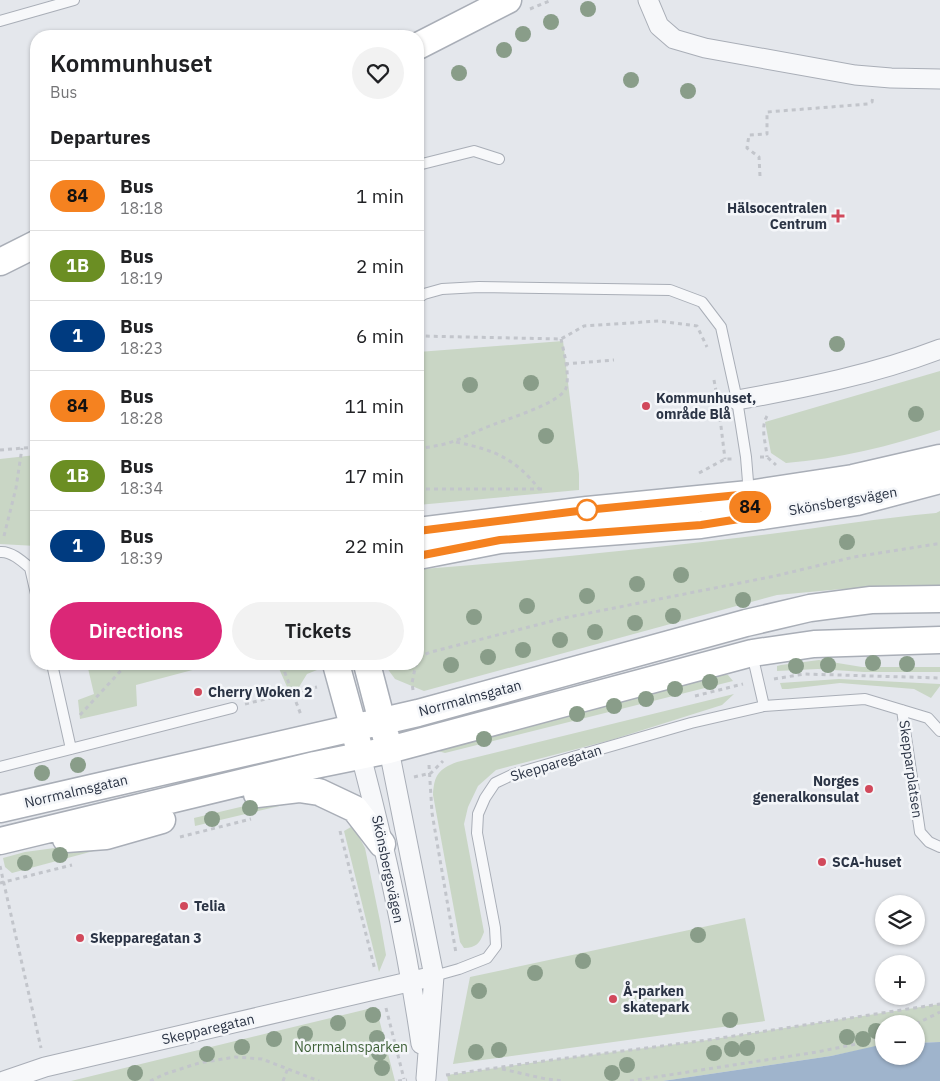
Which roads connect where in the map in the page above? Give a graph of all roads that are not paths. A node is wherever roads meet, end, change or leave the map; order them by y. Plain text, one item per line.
1 (74, 0) edge
2 (508, 0) edge
3 (648, 0) edge
4 (0, 21) edge
5 (424, 43) edge
6 (940, 79) edge
7 (499, 159) dead end
8 (424, 164) edge
9 (30, 247) edge
10 (0, 262) edge
11 (424, 294) edge
12 (940, 349) edge
13 (737, 400) junction
14 (940, 458) edge
15 (940, 480) edge
16 (750, 505) junction
17 (424, 530) edge
18 (2, 552) edge
19 (424, 555) edge
20 (30, 568) edge
21 (940, 599) edge
22 (940, 640) edge
23 (752, 653) junction
24 (53, 670) edge
25 (338, 670) edge
26 (368, 670) edge
27 (764, 706) junction
28 (232, 708) dead end
29 (902, 710) junction
30 (382, 721) junction
31 (354, 728) junction
32 (940, 731) edge
33 (71, 749) junction
34 (389, 750) junction
35 (361, 756) junction
36 (0, 767) edge
37 (0, 809) edge
38 (0, 842) edge
39 (382, 844) junction
40 (940, 847) edge
41 (434, 976) junction
42 (412, 982) junction
43 (426, 1080) edge
44 (4, 1081) edge

1 - 4 lane
2 - 5 main road
3 - 6 street
7 - 8 lane
9 - 10 main road
11 - 13 lane
12 - 13 street
13 - 16 lane
14 - 16 main road, Skönsbergsvägen
15 - 16 main road, Skönsbergsvägen
16 - 17 main road, Skönsbergsvägen
16 - 19 main road, Skönsbergsvägen
18 - 20 lane
21 - 30 main road, Norrmalmsgatan
22 - 23 main road, Norrmalmsgatan
23 - 27 lane
23 - 34 main road, Norrmalmsgatan
24 - 33 lane
25 - 31 main road
26 - 30 main road
27 - 29 lane, Skepparplatsen
27 - 41 lane, Skepparegatan
28 - 33 lane
29 - 32 lane, Skepparplatsen
29 - 40 lane, Skepparplatsen
30 - 31 main road, Norrmalmsgatan
30 - 34 main road
31 - 35 main road
31 - 37 main road, Norrmalmsgatan
33 - 36 lane
34 - 35 main road, Norrmalmsgatan
34 - 41 street, Skönsbergsvägen
35 - 38 main road, Norrmalmsgatan
35 - 39 street, Skönsbergsvägen
38 - 39 main road
39 - 42 street, Skönsbergsvägen
41 - 42 street
41 - 43 street, Skönsbergsvägen
42 - 43 street, Skönsbergsvägen
42 - 44 street, Skepparegatan

